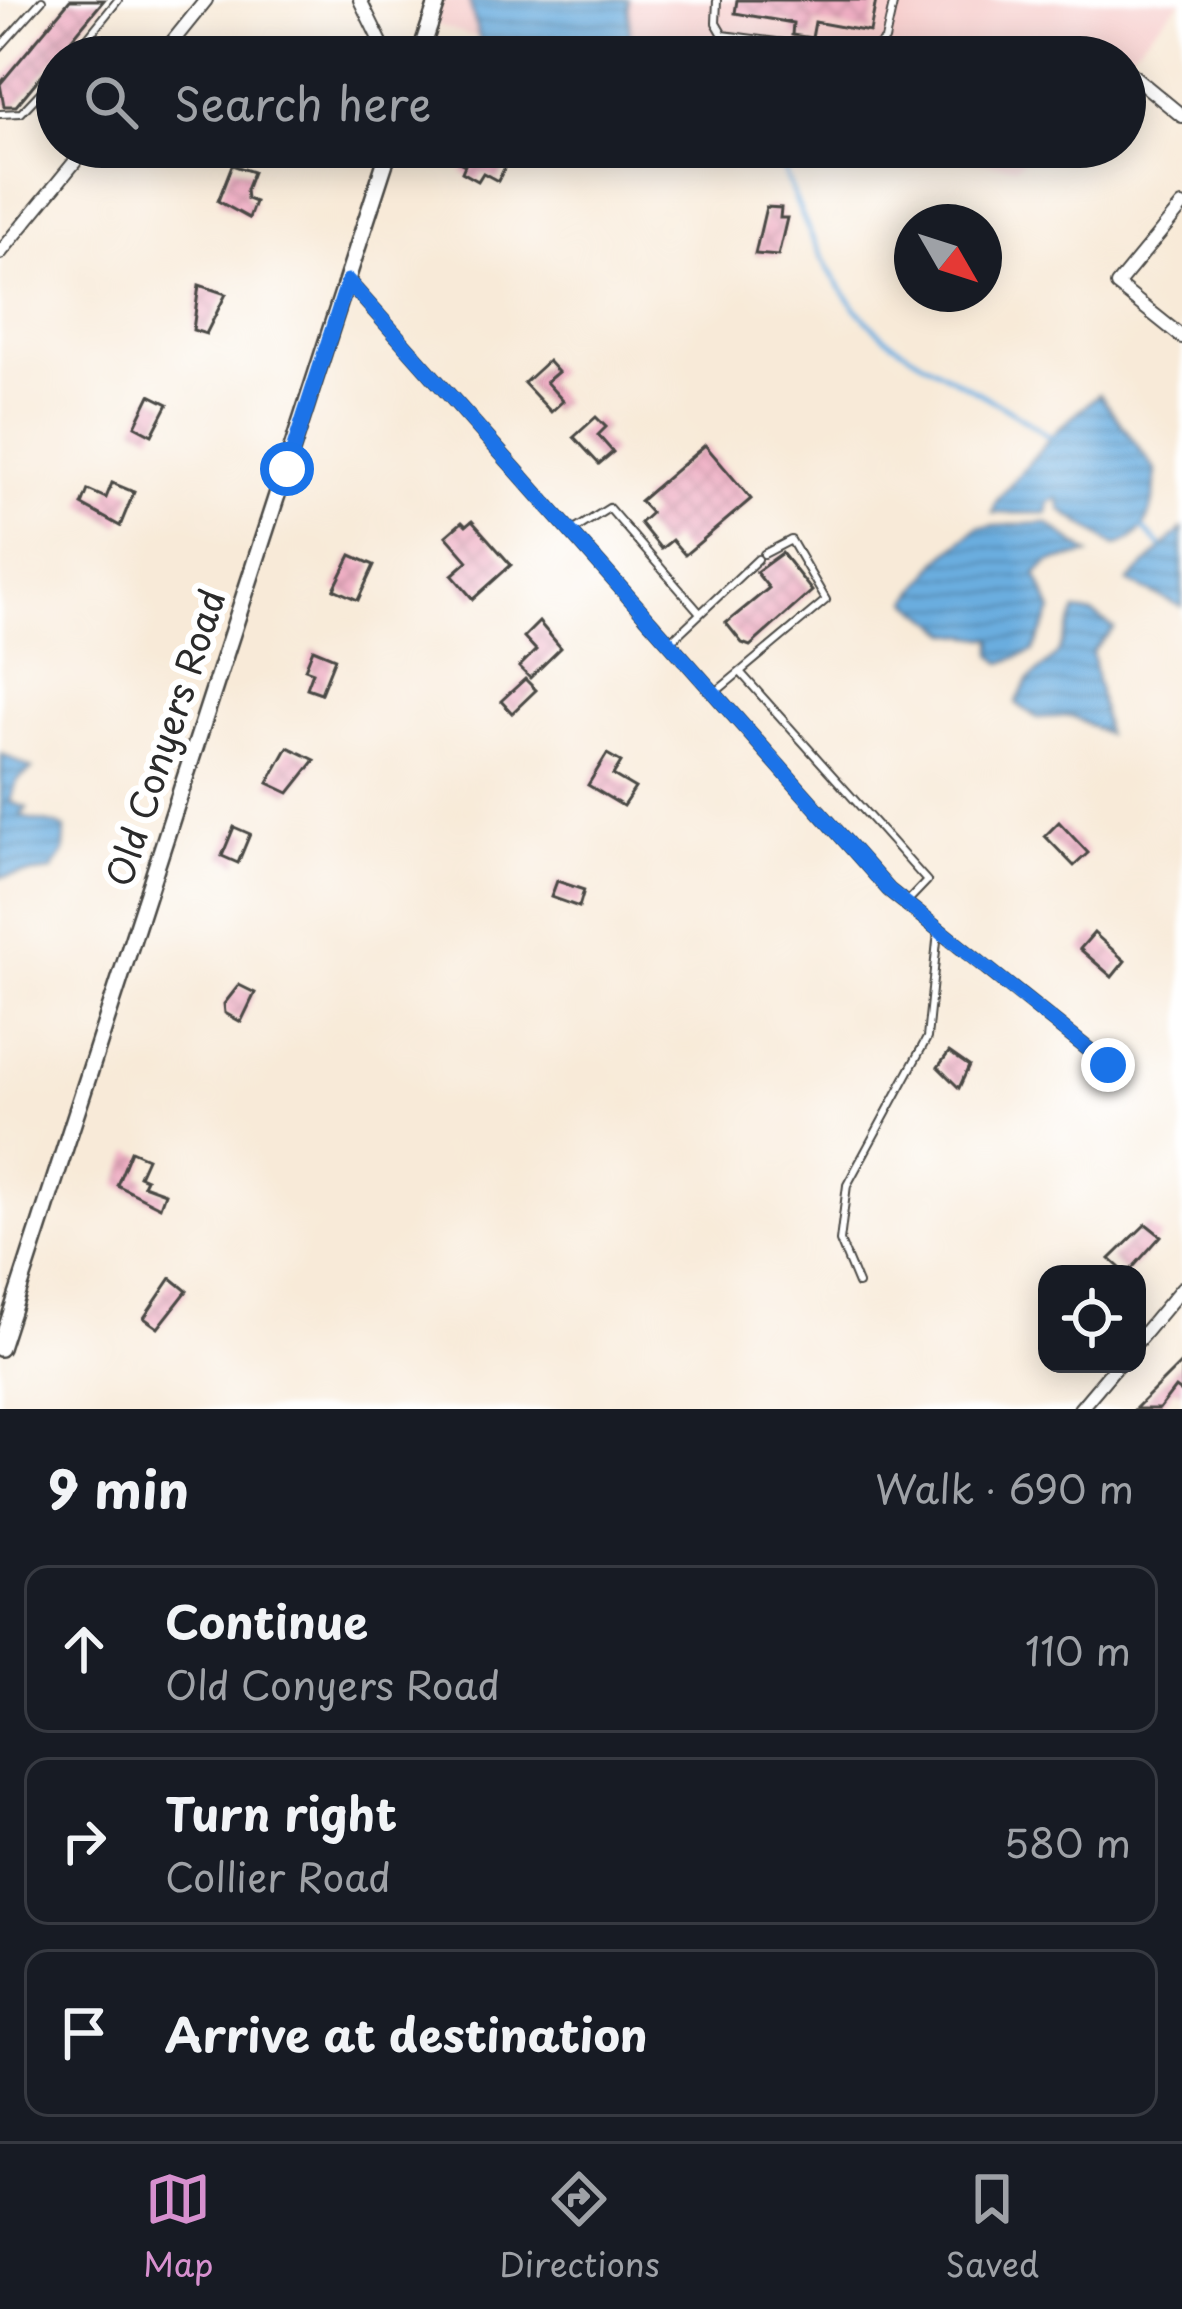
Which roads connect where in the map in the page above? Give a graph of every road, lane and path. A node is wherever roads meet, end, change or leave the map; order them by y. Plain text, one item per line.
1 (42, 0) edge
2 (118, 0) edge
3 (206, 0) edge
4 (360, 0) edge
5 (438, 0) edge
6 (717, 0) edge
7 (894, 0) edge
8 (89, 36) edge
9 (177, 36) edge
10 (378, 36) edge
11 (426, 36) edge
12 (731, 36) edge
13 (886, 36) edge
14 (1, 44) edge
15 (1146, 86) edge
16 (36, 97) edge
17 (0, 114) edge
18 (1182, 116) edge
19 (70, 168) edge
20 (383, 168) edge
21 (1182, 206) edge
22 (0, 253) edge
23 (348, 281) junction
24 (1182, 337) edge
25 (571, 532) junction
26 (700, 613) junction
27 (669, 643) junction
28 (741, 673) junction
29 (714, 694) junction
30 (905, 904) junction
31 (938, 931) junction
32 (1108, 1065) dead end
33 (858, 1284) dead end
34 (1182, 1288) edge
35 (1176, 1306) edge
36 (1146, 1334) edge
37 (0, 1348) edge
38 (1110, 1373) edge
39 (1080, 1409) edge

1 - 14 lane
2 - 8 lane
3 - 9 street
4 - 10 street
5 - 11 street
6 - 12 lane
7 - 13 lane
15 - 18 street
16 - 17 lane
19 - 22 street
20 - 23 street, Old Conyers Road
21 - 24 street
23 - 25 street
23 - 37 street, Old Conyers Road
25 - 26 lane
25 - 27 street
26 - 27 lane
26 - 28 lane
27 - 29 street
28 - 29 lane
28 - 30 lane
29 - 30 street
30 - 31 street
31 - 32 street
31 - 33 lane
34 - 35 street
35 - 36 street
38 - 39 street

